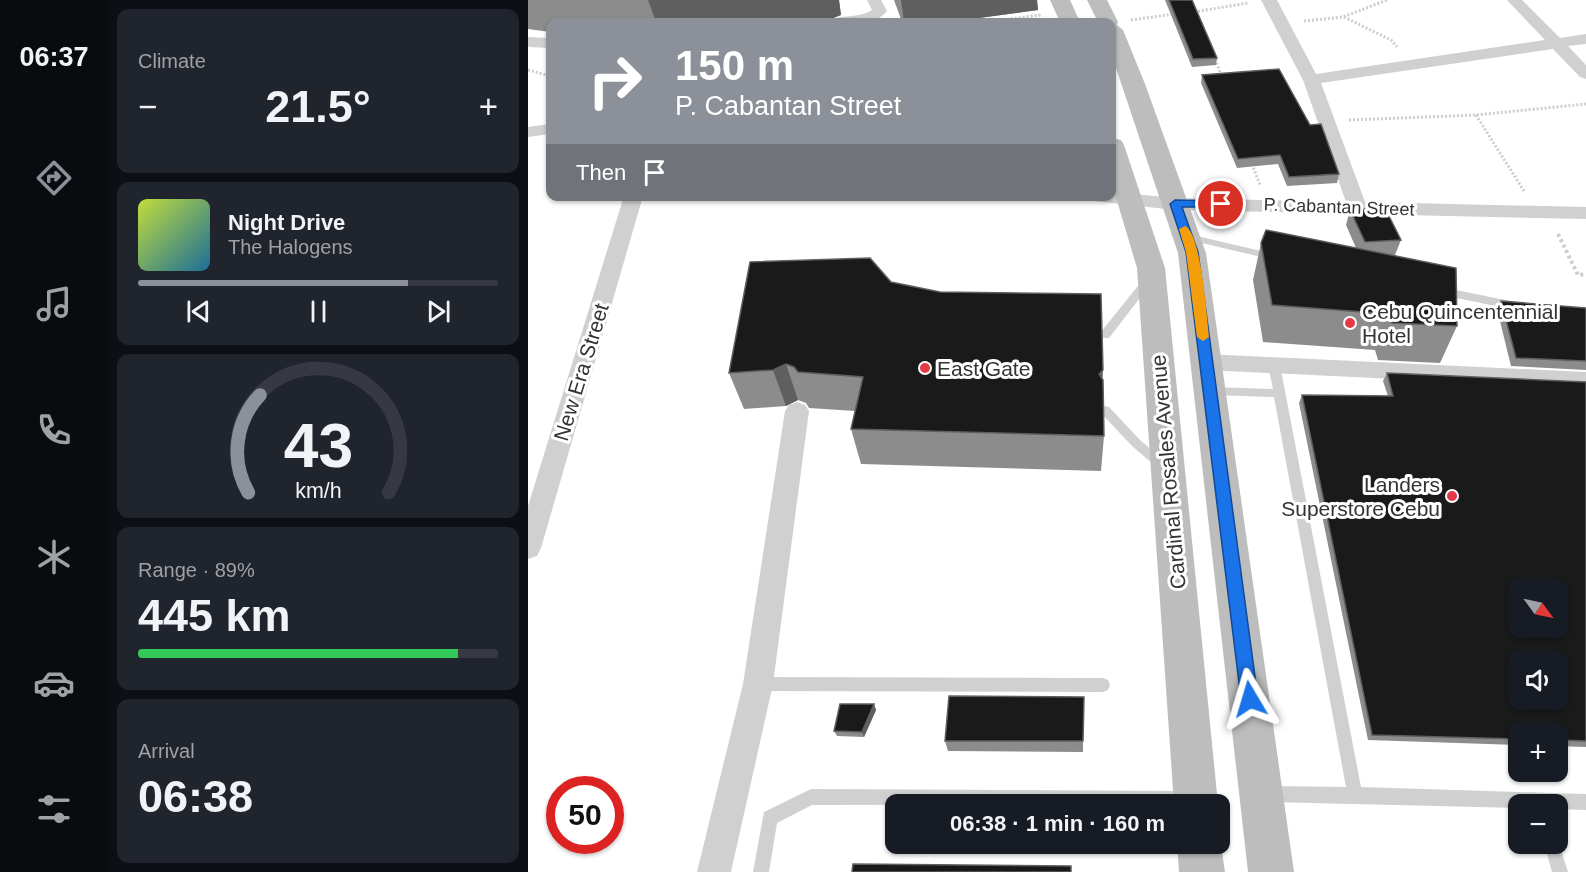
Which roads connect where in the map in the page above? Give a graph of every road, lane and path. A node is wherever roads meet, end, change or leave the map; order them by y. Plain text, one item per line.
1 (874, 0) edge
2 (1097, 0) edge
3 (1269, 0) edge
4 (1388, 0) edge
5 (1514, 0) edge
6 (1065, 12) edge
7 (1194, 12) junction
8 (1343, 16) junction
9 (871, 18) edge
10 (1018, 18) edge
11 (1106, 18) edge
12 (1199, 22) edge
13 (1282, 24) junction
14 (1121, 25) edge
15 (1586, 39) edge
16 (528, 42) edge
17 (546, 43) edge
18 (1557, 43) junction
19 (1211, 52) edge
20 (1415, 66) junction
21 (528, 70) edge
22 (546, 74) edge
23 (1586, 74) edge
24 (1311, 80) junction
25 (1225, 82) edge
26 (1586, 104) edge
27 (1476, 115) junction
28 (1324, 121) junction
29 (546, 130) edge
30 (528, 132) edge
31 (1250, 157) edge
32 (1116, 159) edge
33 (1116, 199) edge
34 (632, 201) edge
35 (1128, 201) junction
36 (1175, 204) junction
37 (1266, 204) junction
38 (1357, 207) junction
39 (1543, 212) junction
40 (1586, 213) edge
41 (1188, 237) junction
42 (1285, 259) edge
43 (1586, 274) edge
44 (1151, 276) junction
45 (1424, 287) edge
46 (1516, 306) edge
47 (1106, 335) dead end
48 (1274, 365) junction
49 (1208, 377) junction
50 (1586, 380) edge
51 (1279, 393) junction
52 (1105, 410) edge
53 (797, 411) dead end
54 (1168, 471) junction
55 (528, 548) edge
56 (758, 684) junction
57 (1103, 685) dead end
58 (1195, 794) edge
59 (1262, 794) junction
60 (1355, 795) junction
61 (885, 798) edge
62 (1508, 801) edge
63 (1568, 802) edge
64 (1586, 802) edge
65 (1200, 854) edge
66 (1555, 854) edge
67 (714, 872) edge
68 (761, 872) edge
69 (1202, 872) edge
70 (1271, 872) edge
71 (1560, 872) edge

1 - 9 street
2 - 11 main road
3 - 7 path
3 - 13 street
4 - 8 path
5 - 18 street
6 - 10 path
7 - 12 path
7 - 14 path
8 - 13 path
8 - 20 path
13 - 24 street
14 - 36 main road
15 - 18 street
16 - 17 street
18 - 20 street
18 - 23 street
19 - 25 path
20 - 24 street
21 - 22 path
24 - 28 street
26 - 27 path
27 - 28 path
27 - 39 path
28 - 38 street
29 - 30 street
31 - 37 path
32 - 35 main road, Cardinal Rosales Avenue
33 - 35 street, P. Cabantan Street
34 - 55 street, New Era Street
35 - 36 street, P. Cabantan Street
35 - 44 main road, Cardinal Rosales Avenue
36 - 37 street, P. Cabantan Street
36 - 41 main road
37 - 38 street, P. Cabantan Street
38 - 39 street, P. Cabantan Street
39 - 40 street, P. Cabantan Street
39 - 43 path
41 - 42 lane
41 - 49 main road
44 - 47 lane
44 - 54 main road, Cardinal Rosales Avenue
45 - 46 lane
48 - 49 street
48 - 50 street
48 - 51 lane
49 - 51 lane
49 - 59 main road
51 - 60 lane
52 - 54 lane
53 - 56 street
54 - 58 main road, Cardinal Rosales Avenue
56 - 57 lane
56 - 67 street
59 - 60 lane
59 - 70 main road
60 - 62 lane
61 - 68 lane
63 - 64 lane
65 - 69 main road
66 - 71 lane

